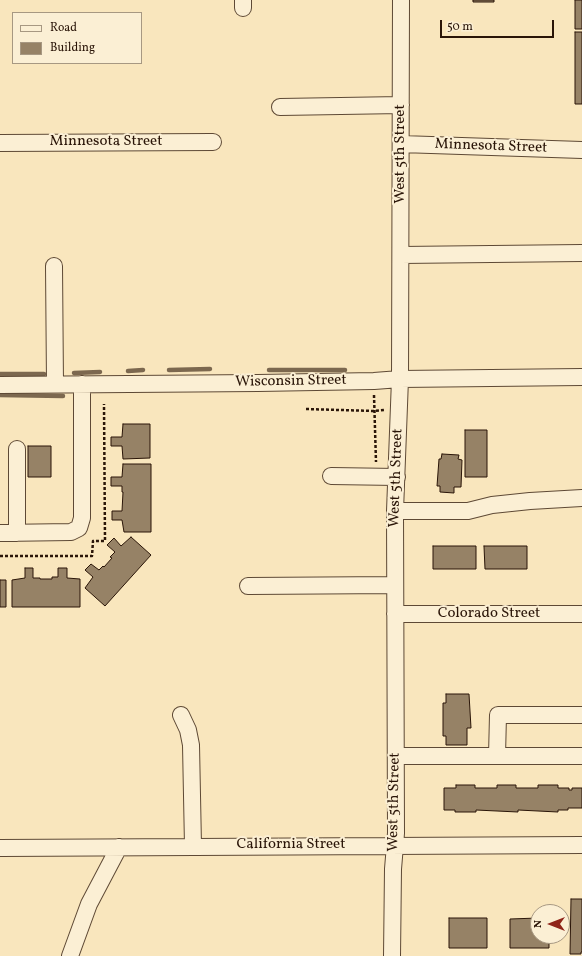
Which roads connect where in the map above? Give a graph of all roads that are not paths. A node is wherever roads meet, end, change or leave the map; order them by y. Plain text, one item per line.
1 (401, 0) edge
2 (401, 105) junction
3 (280, 106) dead end
4 (213, 142) dead end
5 (0, 143) edge
6 (401, 144) junction
7 (582, 150) edge
8 (582, 253) edge
9 (401, 255) junction
10 (54, 266) dead end
11 (582, 377) edge
12 (400, 379) junction
13 (0, 384) edge
14 (55, 384) junction
15 (82, 384) junction
16 (17, 449) dead end
17 (331, 476) dead end
18 (397, 477) junction
19 (582, 498) edge
20 (396, 510) junction
21 (0, 533) edge
22 (17, 533) junction
23 (395, 584) junction
24 (248, 586) dead end
25 (395, 614) junction
26 (582, 614) edge
27 (182, 715) dead end
28 (582, 715) edge
29 (396, 756) junction
30 (497, 756) junction
31 (582, 756) edge
32 (395, 845) junction
33 (582, 845) edge
34 (193, 846) junction
35 (119, 847) junction
36 (0, 848) edge
37 (70, 956) edge
38 (392, 956) edge

1 - 2 street, West 5th Street
2 - 3 street
2 - 6 street, West 5th Street
4 - 5 street, Minnesota Street
6 - 7 street, Minnesota Street
6 - 9 street, West 5th Street
8 - 9 street
9 - 12 street, West 5th Street
10 - 14 street
11 - 12 street, Wisconsin Street
12 - 15 street, Wisconsin Street
12 - 18 street, West 5th Street
13 - 14 street, Wisconsin Street
14 - 15 street, Wisconsin Street
15 - 22 street
16 - 22 street
17 - 18 street
18 - 20 street, West 5th Street
19 - 20 street
20 - 23 street, West 5th Street
21 - 22 street
23 - 24 street
23 - 25 street, West 5th Street
25 - 26 street, Colorado Street
25 - 29 street, West 5th Street
27 - 34 street
28 - 30 street
29 - 30 street
29 - 32 street, West 5th Street
30 - 31 street
32 - 33 street, California Street
32 - 34 street, California Street
32 - 38 street, West 5th Street
34 - 35 street, California Street
35 - 36 street, California Street
35 - 37 street

